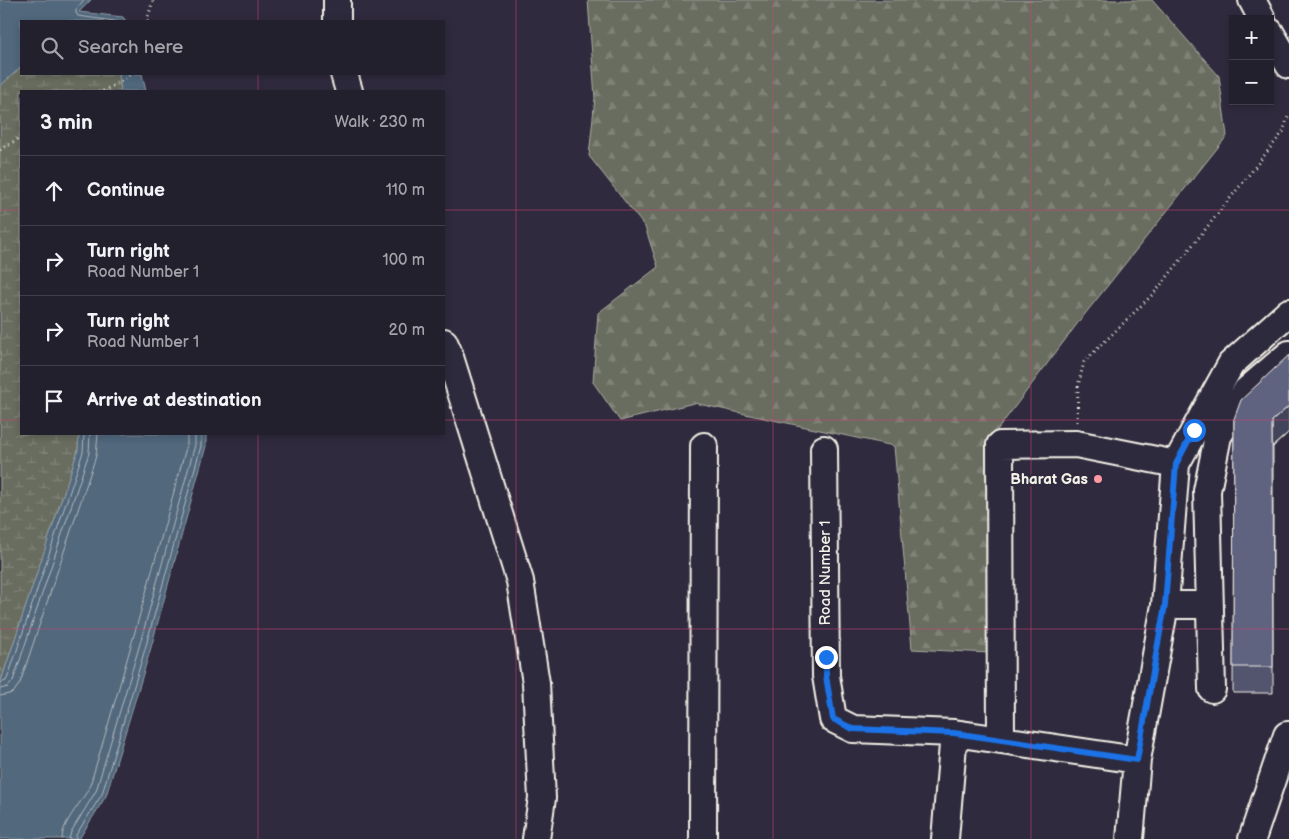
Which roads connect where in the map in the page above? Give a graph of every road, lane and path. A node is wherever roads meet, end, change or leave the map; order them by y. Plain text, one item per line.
1 (153, 0) edge
2 (336, 0) edge
3 (1252, 0) edge
4 (1260, 15) edge
5 (146, 20) edge
6 (337, 20) edge
7 (1274, 39) edge
8 (1289, 64) edge
9 (130, 75) edge
10 (344, 75) edge
11 (104, 90) edge
12 (349, 90) edge
13 (1289, 114) edge
14 (20, 138) edge
15 (0, 150) edge
16 (1289, 312) edge
17 (445, 345) edge
18 (1289, 354) edge
19 (1076, 444) junction
20 (704, 446) dead end
21 (824, 449) dead end
22 (1176, 464) junction
23 (1165, 605) junction
24 (1210, 605) junction
25 (1212, 689) dead end
26 (954, 733) junction
27 (1289, 735) edge
28 (1002, 739) junction
29 (1137, 760) junction
30 (536, 839) edge
31 (703, 839) edge
32 (945, 839) edge
33 (1130, 839) edge
34 (1252, 839) edge

1 - 5 path
2 - 6 street
3 - 4 street
7 - 8 street
9 - 11 path
10 - 12 street
13 - 19 path
14 - 15 path
16 - 22 street
17 - 30 street
18 - 24 street
19 - 22 street
19 - 28 street
20 - 31 street
21 - 26 street, Road Number 1
22 - 23 street
23 - 24 street
23 - 29 street
24 - 25 street
26 - 28 street, Road Number 1
26 - 32 street
27 - 34 street
28 - 29 street, Road Number 1
29 - 33 street

